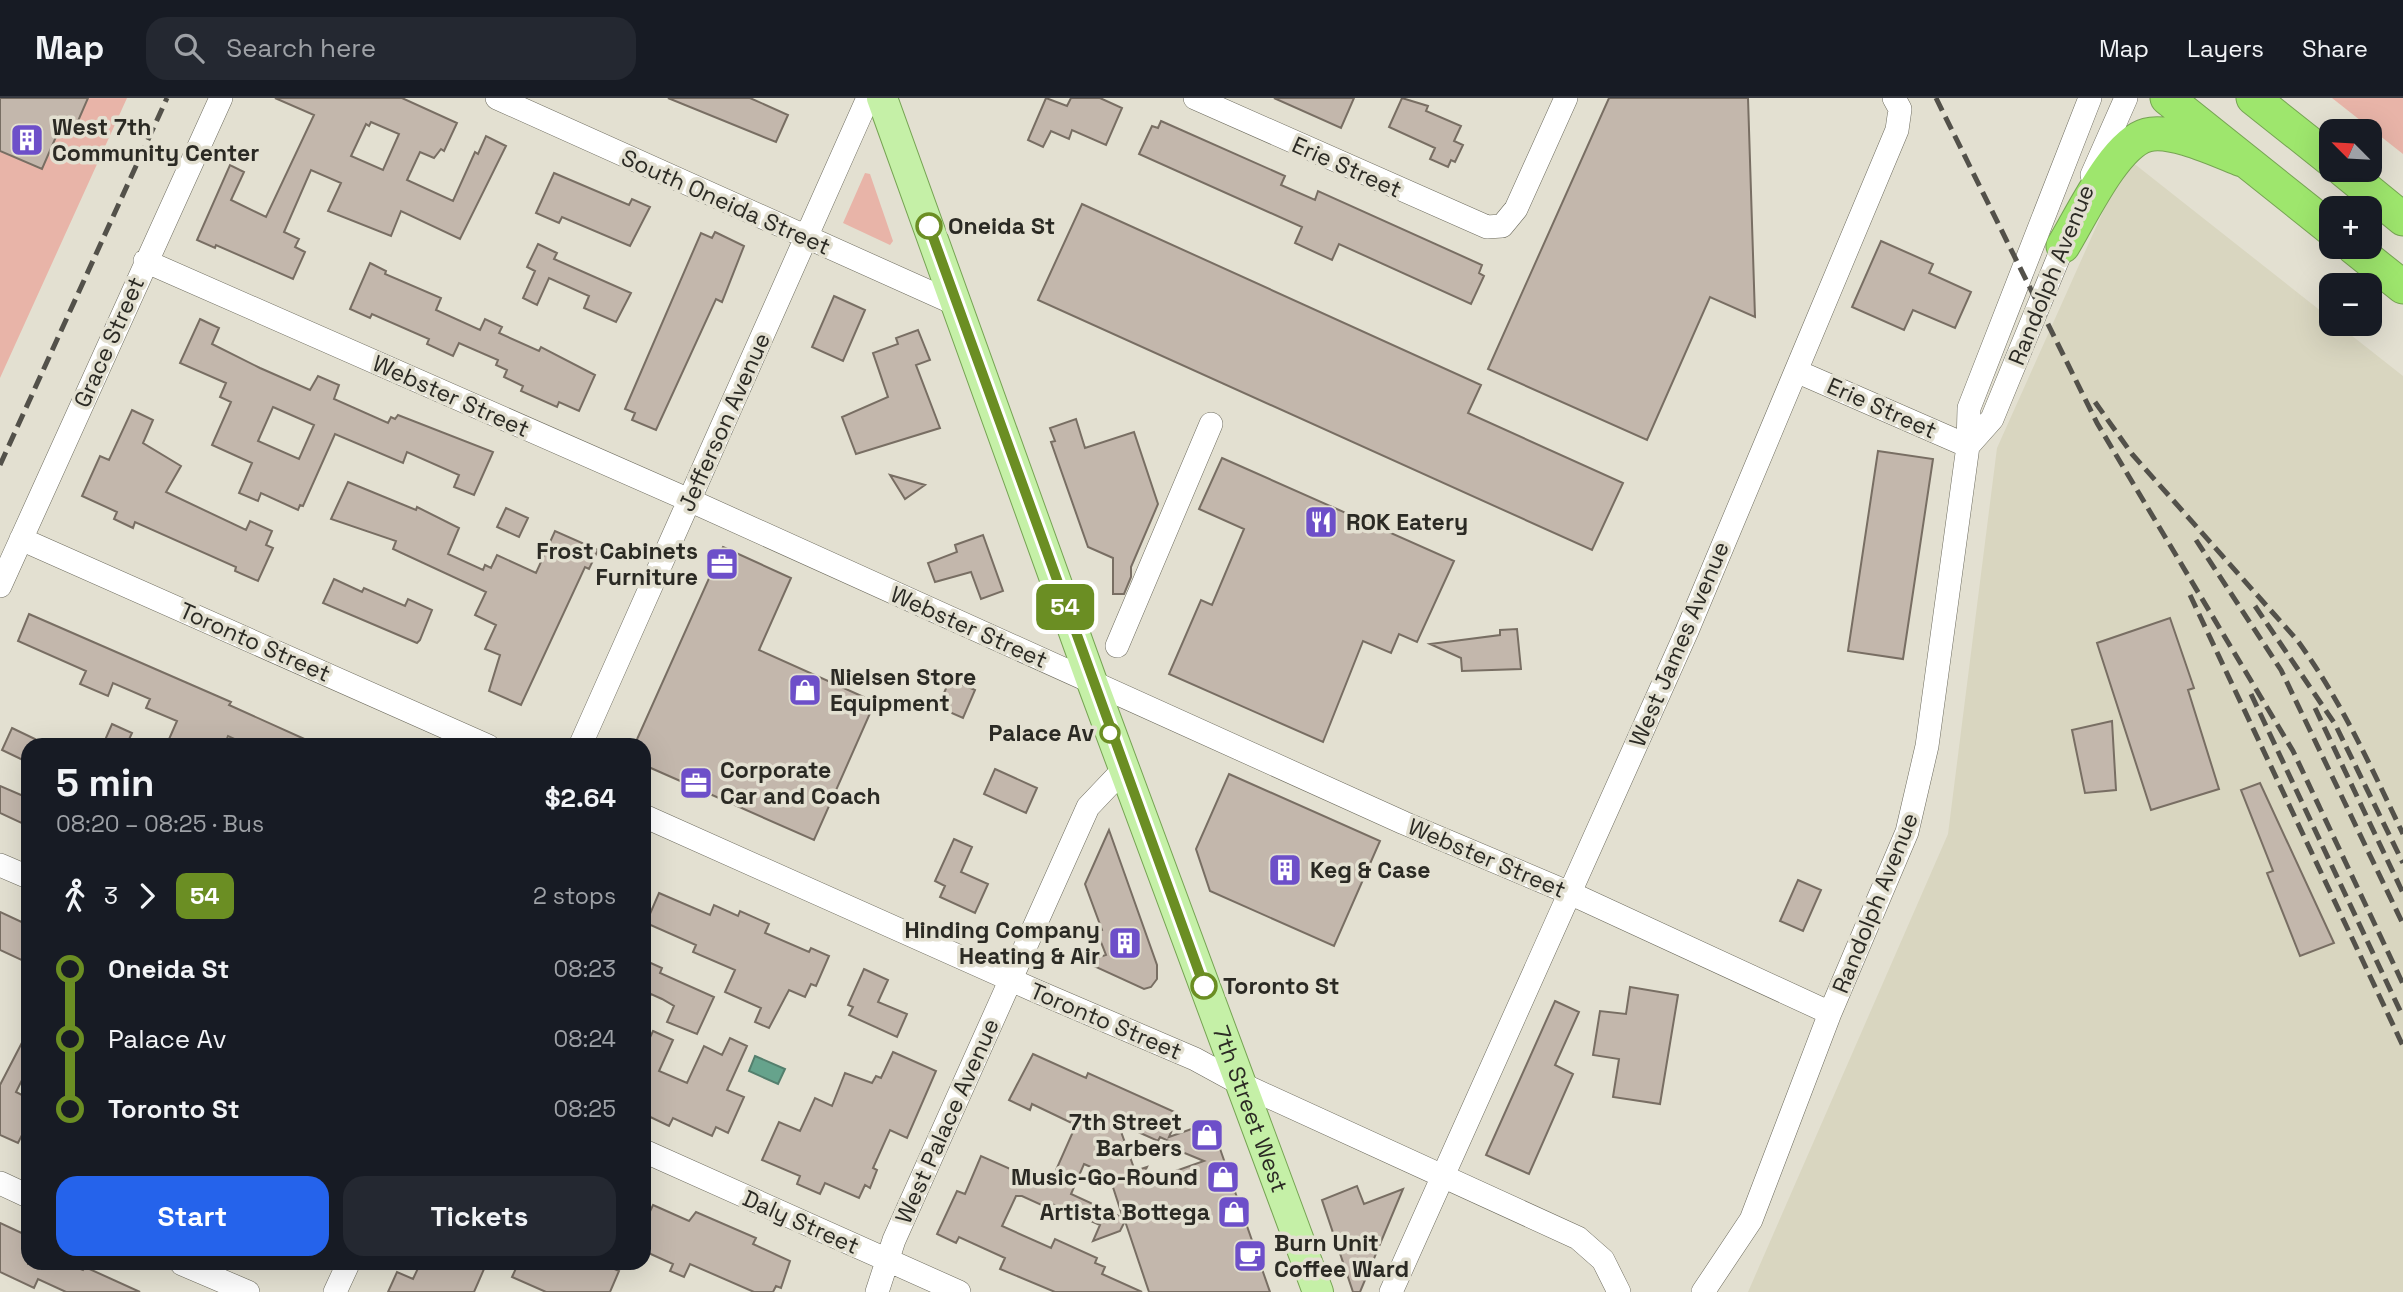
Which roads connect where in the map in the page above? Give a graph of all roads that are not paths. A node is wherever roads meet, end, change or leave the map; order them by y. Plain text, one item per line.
1 (220, 98) edge
2 (497, 98) edge
3 (868, 98) edge
4 (882, 98) edge
5 (1195, 98) edge
6 (1566, 98) edge
7 (2090, 98) edge
8 (2126, 98) edge
9 (2166, 98) edge
10 (2253, 98) edge
11 (1897, 104) edge
12 (532, 105) edge
13 (2319, 150) edge
14 (2242, 160) junction
15 (2358, 182) edge
16 (2403, 219) edge
17 (2319, 220) edge
18 (807, 236) junction
19 (2063, 246) junction
20 (2368, 259) edge
21 (145, 261) junction
22 (2403, 287) edge
23 (956, 304) junction
24 (1796, 371) junction
25 (1211, 424) dead end
26 (1968, 446) junction
27 (689, 500) junction
28 (21, 539) junction
29 (0, 586) edge
30 (1117, 646) dead end
31 (1092, 682) junction
32 (470, 738) edge
33 (583, 738) edge
34 (1124, 769) junction
35 (651, 819) edge
36 (0, 865) edge
37 (21, 874) edge
38 (1572, 894) junction
39 (1010, 979) junction
40 (1830, 1013) junction
41 (1239, 1083) junction
42 (651, 1154) edge
43 (1444, 1174) junction
44 (0, 1183) edge
45 (21, 1193) edge
46 (888, 1261) junction
47 (196, 1270) edge
48 (345, 1270) edge
49 (248, 1292) edge
50 (335, 1292) edge
51 (877, 1292) edge
52 (959, 1292) edge
53 (1318, 1292) edge
54 (1391, 1292) edge
55 (1619, 1292) edge
56 (1703, 1292) edge

1 - 21 street, Grace Street
2 - 12 street, South Oneida Street
3 - 18 street, Jefferson Avenue
4 - 23 main road, 7th Street West
5 - 6 street, Erie Street
7 - 26 street, Randolph Avenue
8 - 19 street, Randolph Avenue
9 - 14 highway
10 - 13 highway
11 - 24 street, West James Avenue
12 - 18 street, South Oneida Street
14 - 17 highway
14 - 19 highway
15 - 16 highway
18 - 23 street, South Oneida Street
18 - 27 street, Jefferson Avenue
19 - 26 street, Randolph Avenue
20 - 22 highway
21 - 27 street, Webster Street
21 - 28 street, Grace Street
23 - 31 main road, 7th Street West
24 - 26 street, Erie Street
24 - 38 street, West James Avenue
25 - 30 street
26 - 40 street, Randolph Avenue
27 - 31 street, Webster Street
27 - 33 street, Jefferson Avenue
28 - 29 street, Grace Street
28 - 32 street, Toronto Street
31 - 34 main road, 7th Street West
31 - 38 street, Webster Street
34 - 39 street, West Palace Avenue
34 - 41 main road, 7th Street West
35 - 39 street, Toronto Street
36 - 37 street
38 - 40 street, Webster Street
38 - 43 street, West James Avenue
39 - 41 street, Toronto Street
39 - 46 street, West Palace Avenue
40 - 56 street, Randolph Avenue
41 - 43 street, Toronto Street
41 - 53 main road, 7th Street West
42 - 46 street, Daly Street
43 - 54 street, West James Avenue
43 - 55 street, Toronto Street
44 - 45 street
46 - 51 street, West Palace Avenue
46 - 52 street, Daly Street
47 - 49 street
48 - 50 street

